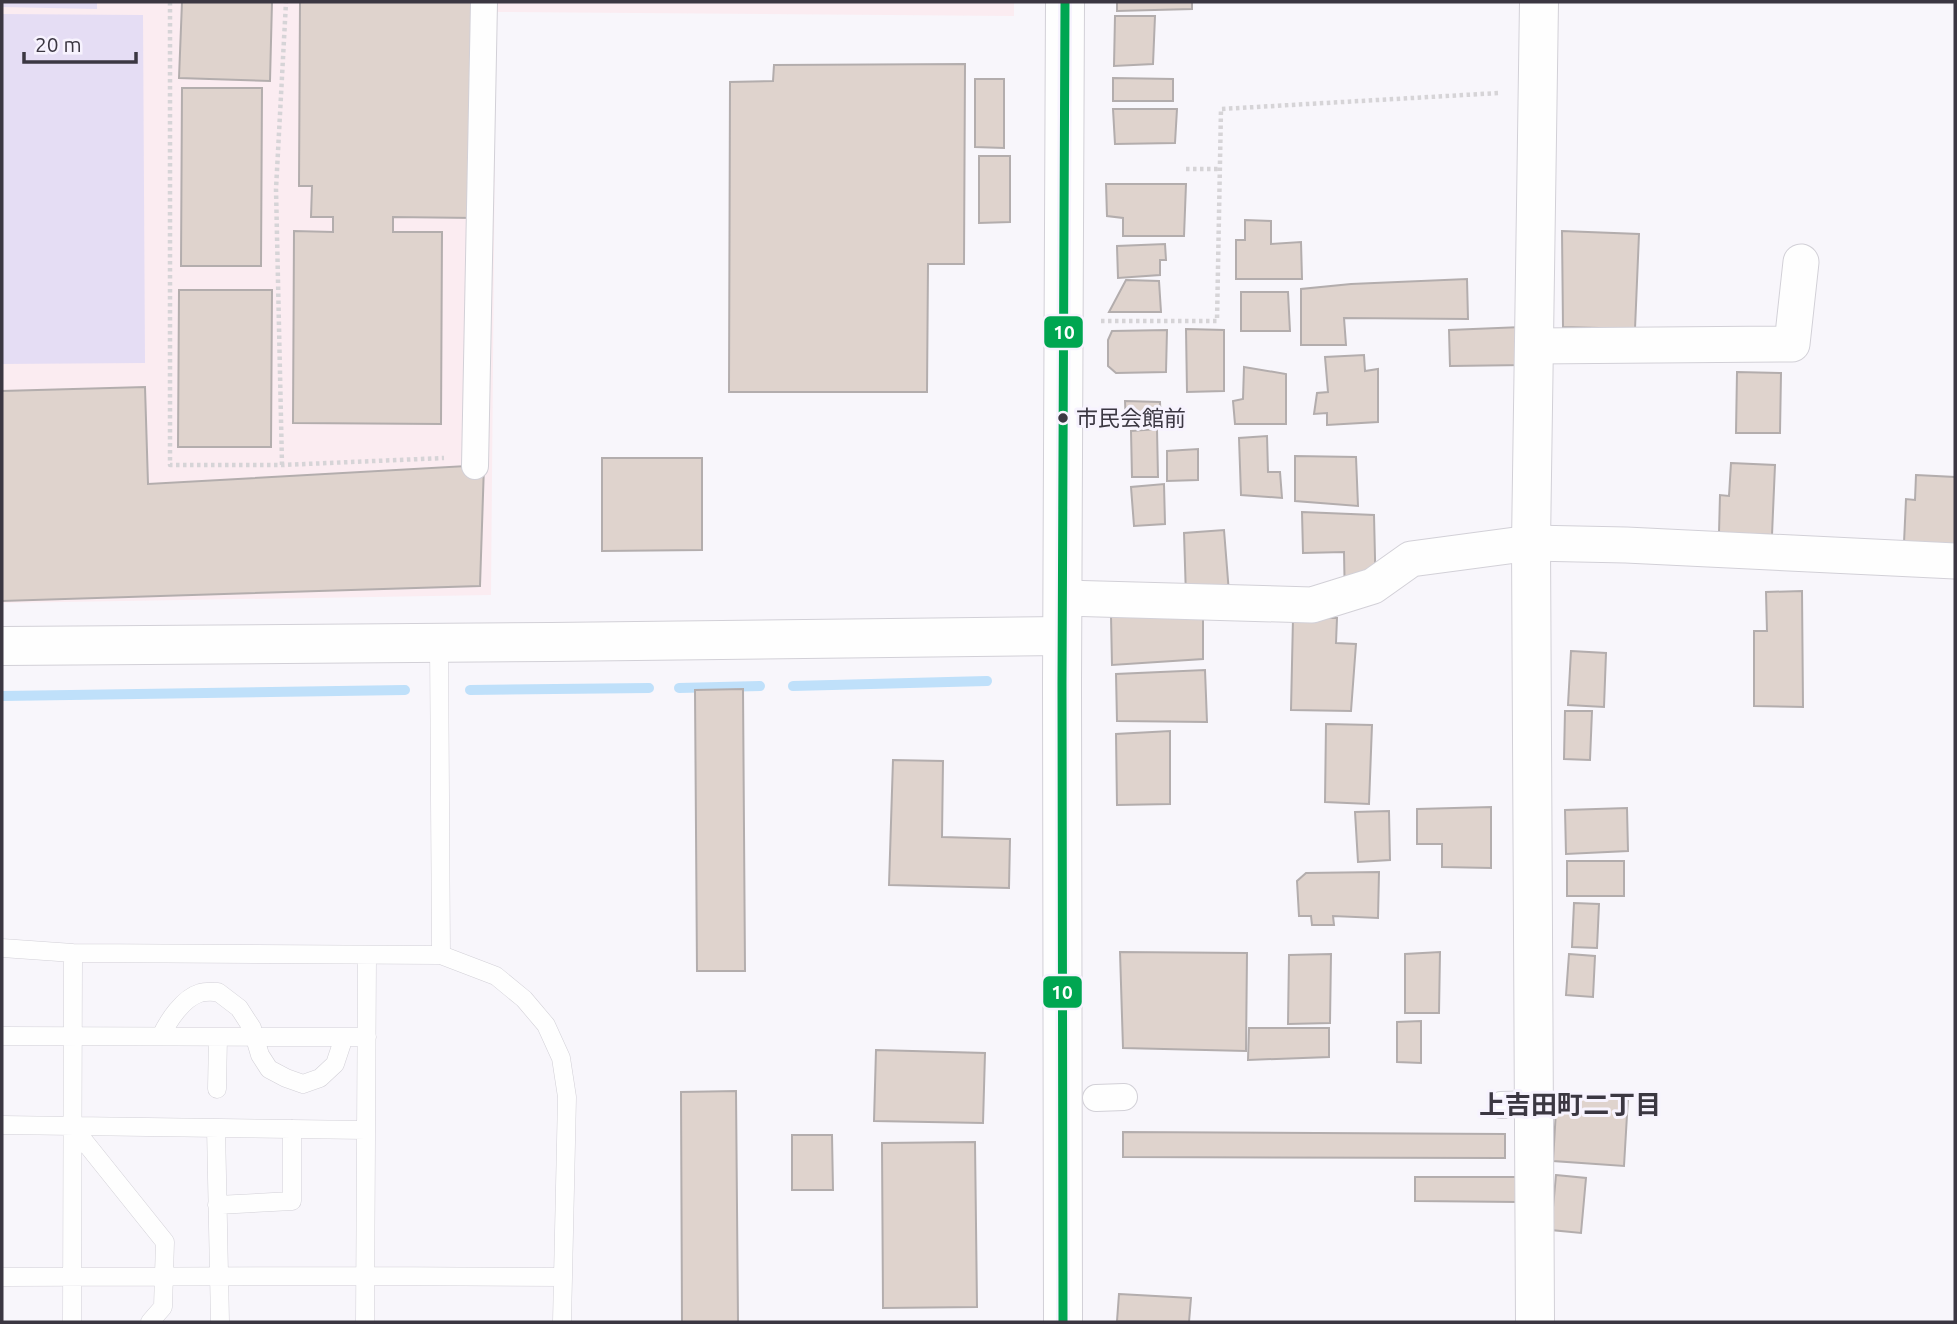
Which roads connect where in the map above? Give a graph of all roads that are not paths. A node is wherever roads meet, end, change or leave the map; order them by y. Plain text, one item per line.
1 (484, 2) edge
2 (1065, 2) edge
3 (1539, 2) edge
4 (1801, 262) dead end
5 (1534, 346) junction
6 (475, 461) road end
7 (1531, 543) junction
8 (1955, 561) edge
9 (1063, 598) junction
10 (1062, 636) junction
11 (439, 642) junction
12 (2, 646) edge
13 (2, 948) edge
14 (73, 953) junction
15 (367, 955) junction
16 (442, 955) junction
17 (2, 1036) edge
18 (72, 1036) junction
19 (161, 1036) junction
20 (218, 1037) junction
21 (255, 1037) junction
22 (344, 1037) junction
23 (367, 1037) junction
24 (217, 1089) dead end
25 (1124, 1097) dead end
26 (1096, 1098) dead end
27 (2, 1125) edge
28 (72, 1126) junction
29 (216, 1128) junction
30 (292, 1129) junction
31 (366, 1130) junction
32 (217, 1205) junction
33 (219, 1276) junction
34 (365, 1276) junction
35 (2, 1277) edge
36 (164, 1277) junction
37 (563, 1277) junction
38 (73, 1278) junction
39 (72, 1322) edge
40 (149, 1322) edge
41 (220, 1322) edge
42 (365, 1322) edge
43 (562, 1322) edge
44 (1063, 1322) edge
45 (1535, 1322) edge

1 - 6 street
2 - 9 street
3 - 5 street
4 - 5 street
5 - 7 street
7 - 8 street
7 - 9 street
7 - 45 street
9 - 10 street
10 - 11 street
10 - 44 street
11 - 12 street
11 - 16 lane
13 - 14 lane
14 - 15 lane
14 - 18 lane
15 - 16 lane
15 - 23 lane
16 - 37 lane
17 - 18 lane
18 - 19 lane
18 - 28 lane
19 - 20 lane
19 - 21 lane
20 - 21 lane
20 - 24 lane
21 - 22 lane
21 - 22 lane
22 - 23 lane
23 - 31 lane
25 - 26 street
27 - 28 lane
28 - 29 lane
28 - 36 lane
28 - 38 lane
29 - 30 lane
29 - 32 lane
30 - 31 lane
30 - 32 lane
31 - 34 lane
32 - 33 lane
33 - 34 lane
33 - 36 lane
33 - 41 lane
34 - 37 lane
34 - 42 lane
35 - 38 lane
36 - 38 lane
36 - 40 lane
37 - 43 lane
38 - 39 lane

